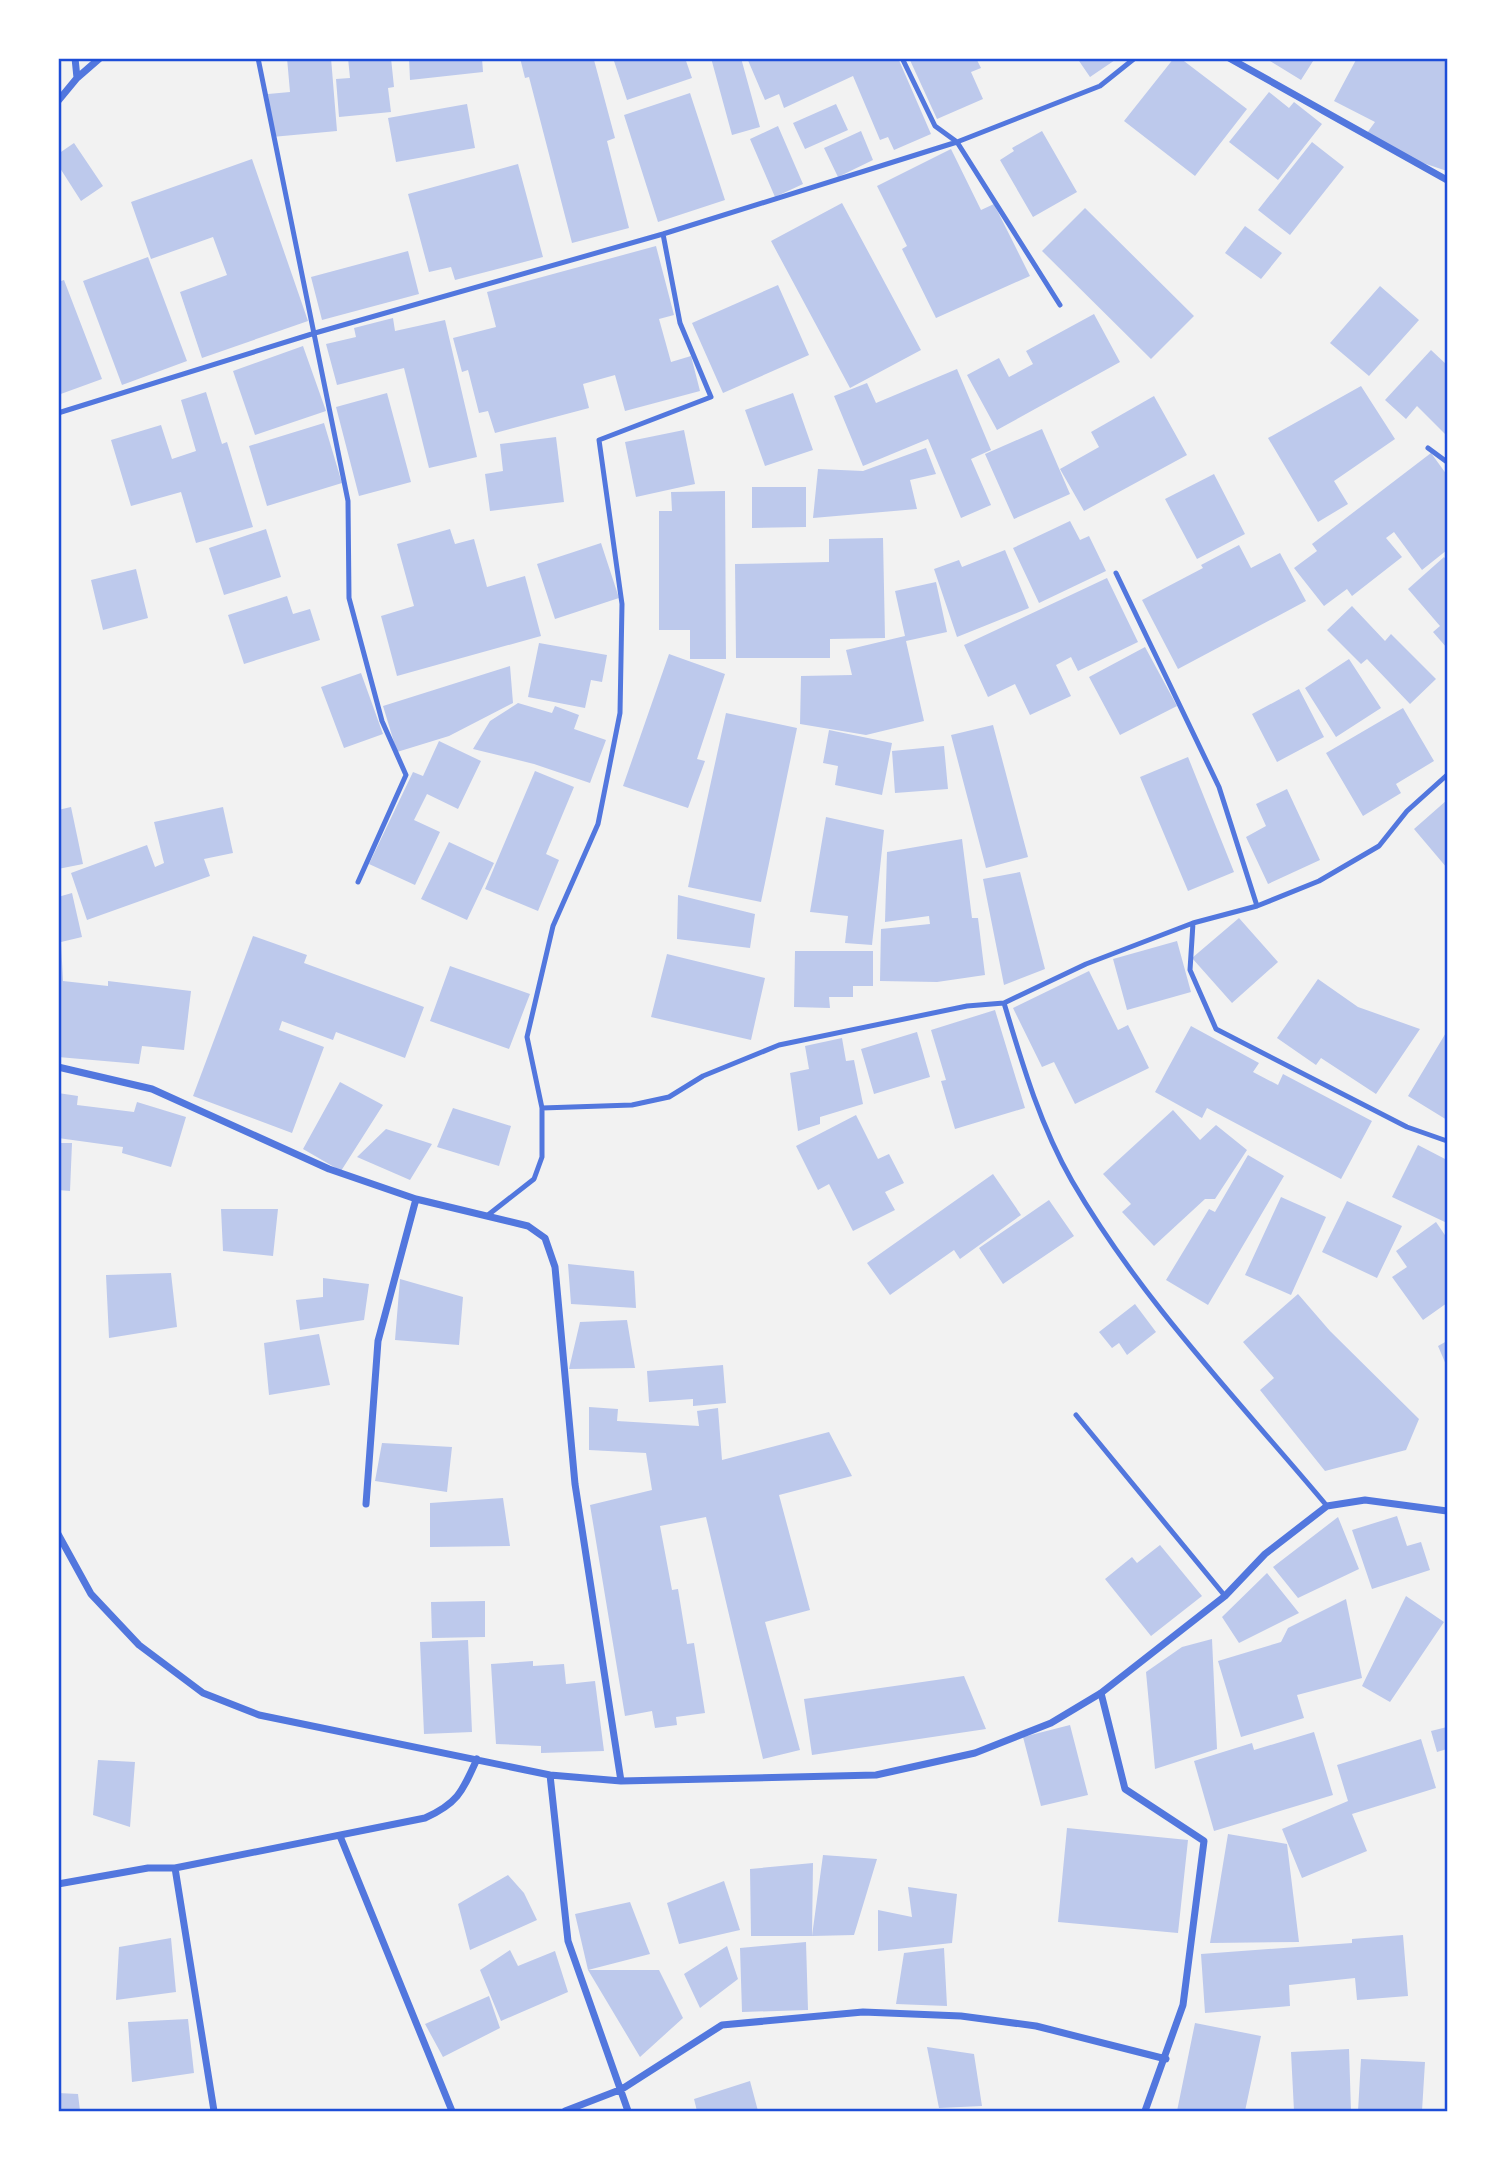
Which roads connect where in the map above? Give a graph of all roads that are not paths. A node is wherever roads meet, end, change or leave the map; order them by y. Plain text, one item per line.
1 (75, 58) edge
2 (100, 58) edge
3 (258, 58) edge
4 (902, 58) edge
5 (1135, 58) edge
6 (1229, 58) edge
7 (77, 78) junction
8 (58, 101) edge
9 (957, 142) junction
10 (1447, 180) edge
11 (663, 234) junction
12 (1060, 305) dead end
13 (314, 333) junction
14 (58, 413) edge
15 (1427, 448) dead end
16 (1447, 462) edge
17 (1116, 573) dead end
18 (1447, 775) edge
19 (358, 882) dead end
20 (1257, 906) junction
21 (1193, 923) junction
22 (1004, 1003) junction
23 (58, 1067) edge
24 (542, 1108) junction
25 (1447, 1141) edge
26 (416, 1199) junction
27 (488, 1215) junction
28 (1076, 1415) dead end
29 (366, 1504) dead end
30 (1326, 1506) junction
31 (1447, 1511) edge
32 (58, 1534) edge
33 (1225, 1596) junction
34 (1101, 1693) junction
35 (477, 1759) junction
36 (550, 1774) junction
37 (621, 1781) junction
38 (340, 1836) junction
39 (175, 1868) junction
40 (58, 1884) edge
41 (1166, 2059) junction
42 (622, 2089) junction
43 (214, 2111) edge
44 (452, 2111) edge
45 (565, 2111) edge
46 (628, 2111) edge
47 (1145, 2111) edge

1 - 7 street
2 - 7 street
3 - 13 lane
4 - 9 lane
5 - 9 lane
6 - 10 street
7 - 8 street
9 - 11 lane
9 - 12 lane
11 - 13 lane
11 - 24 lane
13 - 14 lane
13 - 19 lane
15 - 16 lane
17 - 20 lane
18 - 20 lane
20 - 21 lane
21 - 22 lane
21 - 25 lane
22 - 24 lane
22 - 30 lane
23 - 26 street
24 - 27 lane
26 - 27 street
26 - 29 street
27 - 37 street
28 - 33 lane
30 - 31 street
30 - 33 street
32 - 35 street
33 - 34 street
34 - 37 street
34 - 41 street
35 - 36 street
35 - 38 street
36 - 37 street
36 - 42 street
38 - 39 street
38 - 44 street
39 - 40 street
39 - 43 street
41 - 42 street
41 - 47 street
42 - 45 street
42 - 46 street

